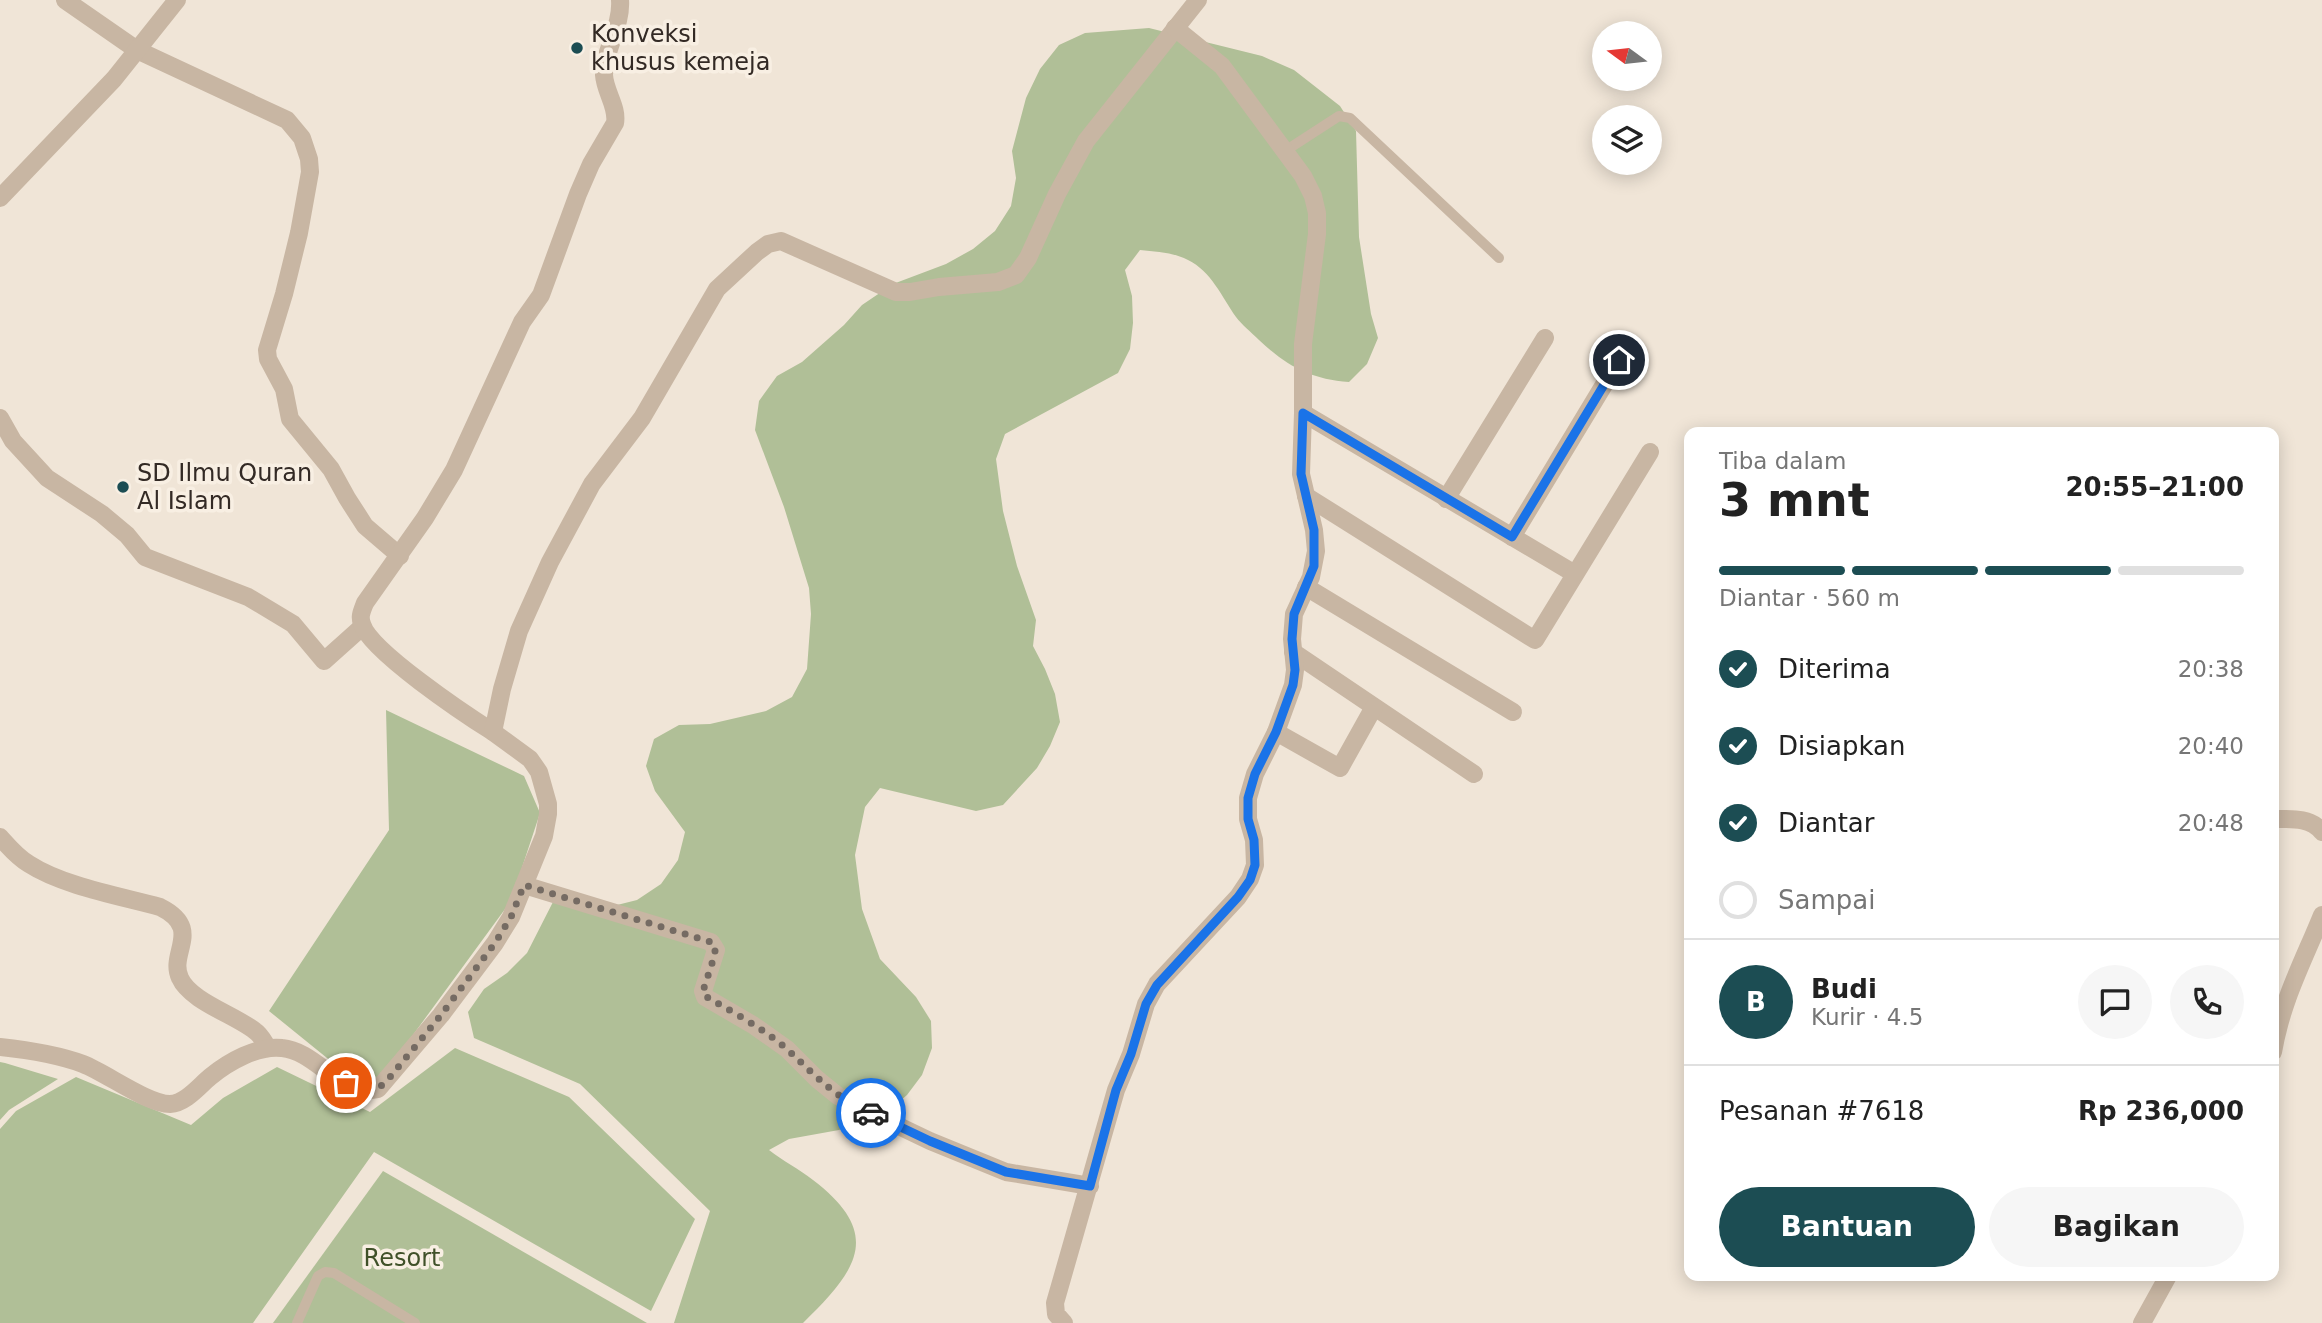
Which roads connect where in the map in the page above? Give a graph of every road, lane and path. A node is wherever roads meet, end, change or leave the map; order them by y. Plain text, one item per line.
1 (65, 0) edge
2 (177, 0) edge
3 (620, 0) edge
4 (1198, 0) edge
5 (1175, 28) junction
6 (137, 50) junction
7 (1285, 151) junction
8 (0, 198) edge
9 (1499, 258) dead end
10 (1545, 338) dead end
11 (1619, 360) dead end
12 (1303, 413) junction
13 (0, 418) edge
14 (1650, 452) dead end
15 (1306, 496) junction
16 (1446, 499) junction
17 (1512, 537) junction
18 (400, 556) junction
19 (1575, 574) junction
20 (1306, 587) junction
21 (362, 627) junction
22 (1293, 652) junction
23 (1374, 706) junction
24 (1513, 712) dead end
25 (493, 732) junction
26 (1276, 732) junction
27 (1474, 774) dead end
28 (2279, 819) edge
29 (2322, 832) edge
30 (0, 837) edge
31 (524, 885) junction
32 (2322, 915) edge
33 (2279, 1028) edge
34 (0, 1047) edge
35 (268, 1048) junction
36 (1090, 1186) junction
37 (2165, 1281) edge
38 (297, 1323) edge
39 (415, 1323) edge
40 (1064, 1323) edge
41 (2142, 1323) edge

1 - 6 street
2 - 6 street
3 - 18 street
4 - 5 street
5 - 7 street
5 - 25 street
6 - 8 street
6 - 18 street
7 - 9 lane
7 - 12 street
10 - 16 street
11 - 17 street
12 - 15 street
12 - 16 street
13 - 21 street
14 - 19 street
15 - 19 street
15 - 20 street
16 - 17 street
17 - 19 street
18 - 21 street
20 - 22 street
20 - 24 street
21 - 25 street
22 - 23 street
22 - 26 street
23 - 26 street
23 - 27 street
25 - 31 street
26 - 36 street
28 - 29 street
30 - 35 street
31 - 35 street
31 - 36 street
32 - 33 street
34 - 35 street
36 - 40 street
37 - 41 street
38 - 39 lane

